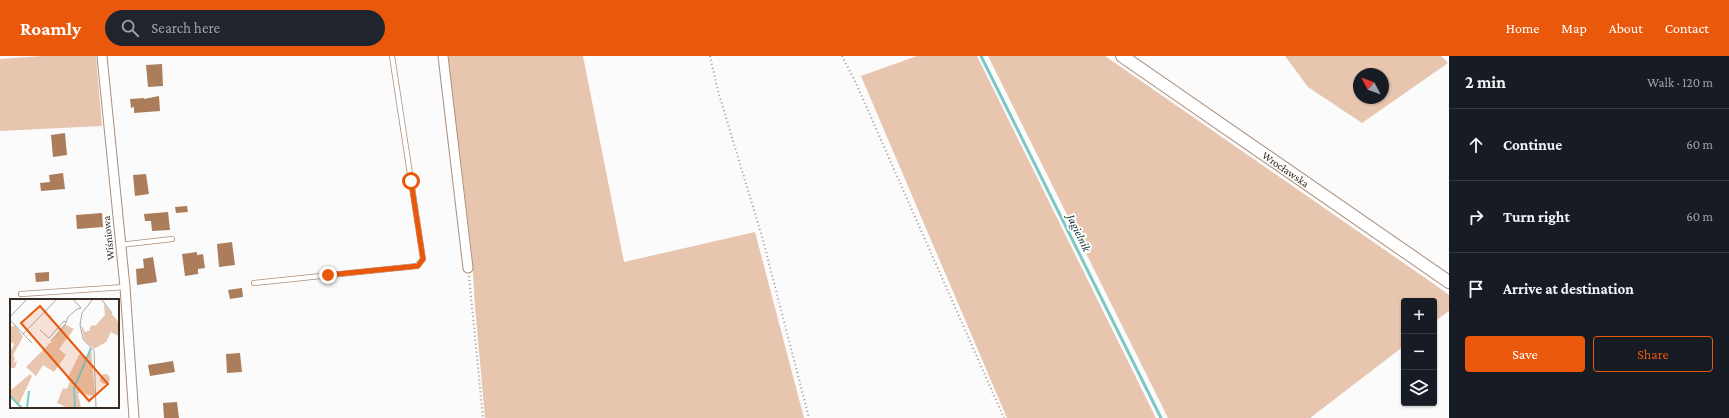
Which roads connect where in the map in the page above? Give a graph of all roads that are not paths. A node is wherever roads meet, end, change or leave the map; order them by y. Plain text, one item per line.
1 (102, 56) edge
2 (392, 56) edge
3 (443, 56) edge
4 (1122, 56) edge
5 (172, 239) dead end
6 (120, 245) junction
7 (468, 268) road end
8 (1449, 282) edge
9 (254, 283) dead end
10 (125, 287) junction
11 (21, 294) dead end
12 (134, 418) edge

1 - 6 street, Wiśniowa
2 - 9 lane
3 - 7 street
4 - 8 street, Wrocławska
5 - 6 lane
6 - 10 street, Wiśniowa
10 - 11 lane
10 - 12 street, Wiśniowa

